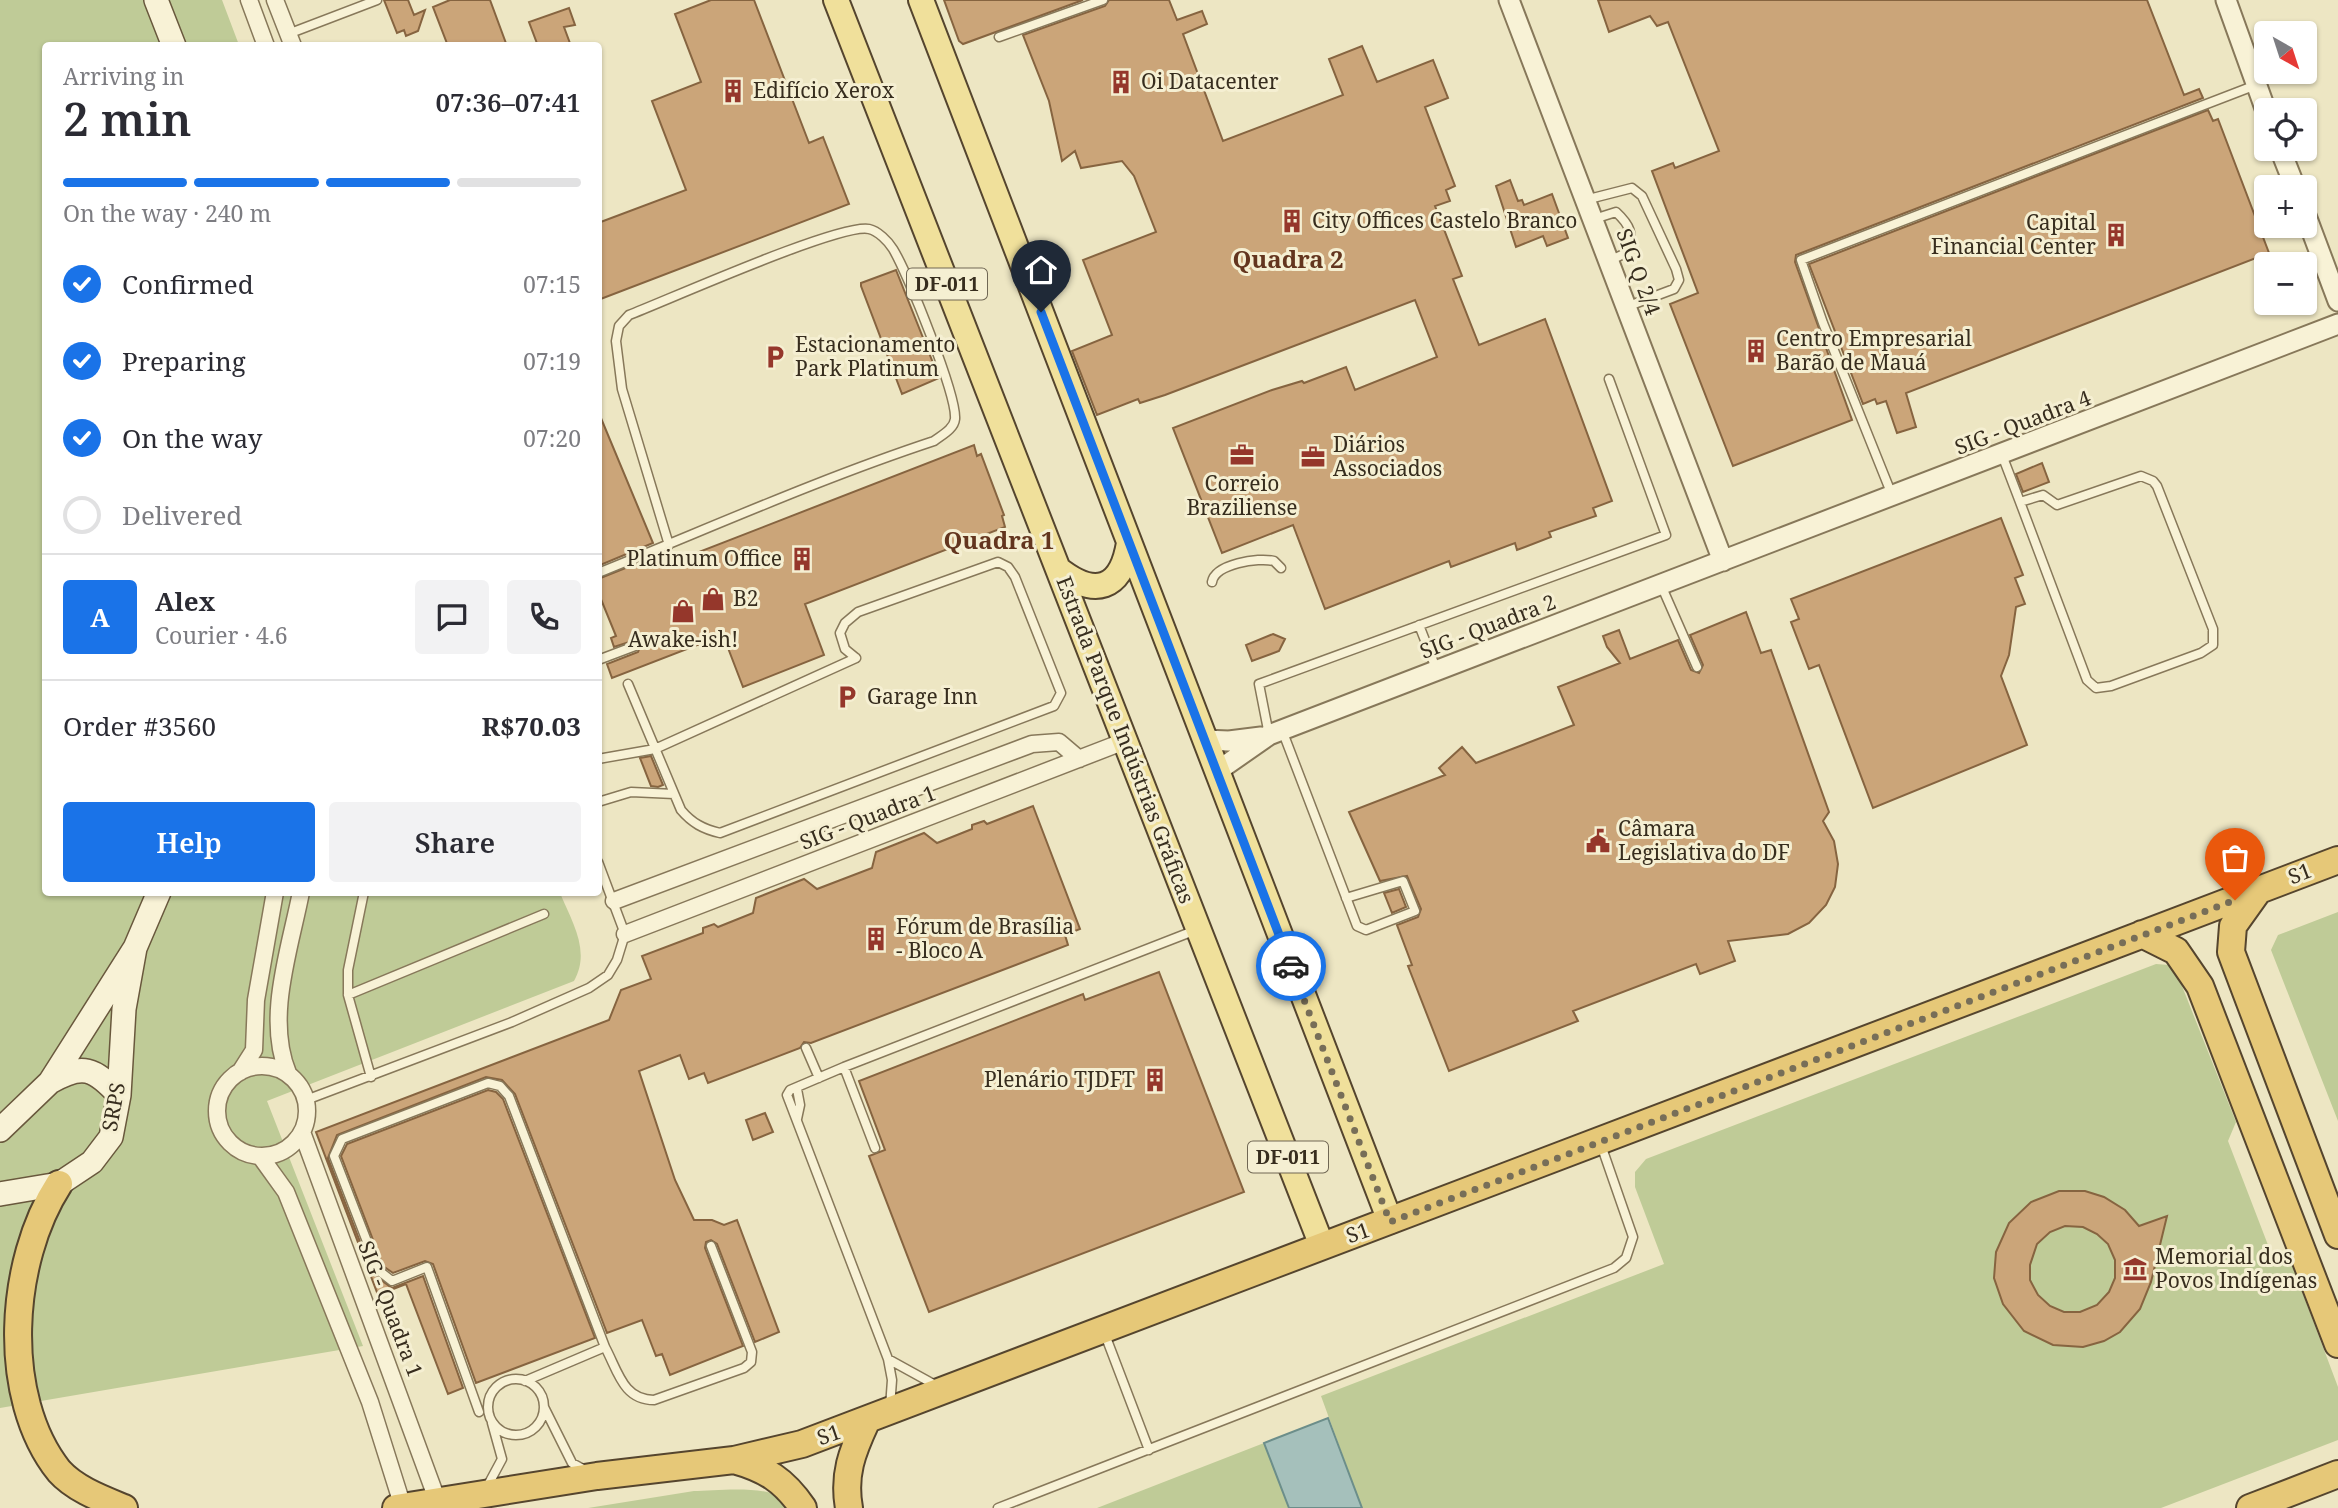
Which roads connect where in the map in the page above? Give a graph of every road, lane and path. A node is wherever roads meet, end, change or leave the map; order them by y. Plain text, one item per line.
1 (156, 0) edge
2 (249, 0) edge
3 (275, 0) edge
4 (377, 0) edge
5 (836, 0) edge
6 (921, 0) edge
7 (1104, 0) edge
8 (1508, 0) edge
9 (2226, 0) edge
10 (999, 37) dead end
11 (291, 40) edge
12 (172, 42) edge
13 (265, 42) edge
14 (2256, 85) junction
15 (2261, 98) edge
16 (1585, 200) junction
17 (1594, 219) junction
18 (2314, 238) edge
19 (1609, 261) junction
20 (2338, 301) edge
21 (1626, 307) junction
22 (2338, 324) edge
23 (1609, 379) dead end
24 (2002, 455) junction
25 (1893, 497) junction
26 (2020, 502) junction
27 (1129, 542) junction
28 (669, 545) junction
29 (1723, 561) junction
30 (1281, 568) dead end
31 (1058, 569) junction
32 (602, 571) edge
33 (1212, 582) dead end
34 (1661, 585) junction
35 (1419, 625) junction
36 (635, 646) dead end
37 (602, 658) edge
38 (1697, 667) dead end
39 (1437, 671) junction
40 (628, 684) dead end
41 (1276, 733) junction
42 (1204, 740) junction
43 (1125, 741) junction
44 (655, 749) junction
45 (602, 758) edge
46 (1079, 759) junction
47 (1216, 772) junction
48 (674, 794) junction
49 (602, 801) edge
50 (2338, 860) edge
51 (602, 872) edge
52 (2258, 891) junction
53 (157, 896) edge
54 (274, 896) edge
55 (300, 896) edge
56 (363, 896) edge
57 (1346, 898) junction
58 (614, 901) junction
59 (544, 914) dead end
60 (1199, 929) junction
61 (625, 934) junction
62 (2142, 934) junction
63 (135, 948) junction
64 (348, 995) junction
65 (806, 1048) dead end
66 (844, 1068) junction
67 (240, 1072) junction
68 (288, 1073) junction
69 (371, 1077) junction
70 (819, 1078) junction
71 (50, 1082) junction
72 (118, 1096) junction
73 (306, 1100) junction
74 (0, 1130) edge
75 (302, 1132) junction
76 (1600, 1142) junction
77 (875, 1148) dead end
78 (260, 1156) junction
79 (59, 1184) junction
80 (0, 1194) edge
81 (1390, 1222) junction
82 (2338, 1235) edge
83 (711, 1245) dead end
84 (1322, 1246) junction
85 (1103, 1329) junction
86 (2338, 1344) edge
87 (606, 1347) junction
88 (888, 1359) junction
89 (525, 1381) junction
90 (948, 1390) junction
91 (544, 1407) junction
92 (479, 1412) dead end
93 (878, 1417) junction
94 (492, 1423) junction
95 (1149, 1450) junction
96 (734, 1460) junction
97 (2336, 1473) edge
98 (597, 1476) junction
99 (470, 1498) junction
100 (438, 1502) junction
101 (400, 1507) edge
102 (124, 1508) edge
103 (803, 1508) edge
104 (849, 1508) edge
105 (998, 1508) edge
106 (2250, 1508) edge

1 - 12 main road
2 - 13 street
3 - 11 street
4 - 11 lane
5 - 31 main road, Estrada Parque Indústrias Gráficas / DF-011
6 - 27 main road, DF-011
7 - 10 lane
8 - 16 street, SIG Q 2/4
9 - 14 street
14 - 15 street
14 - 25 lane
16 - 17 street, SIG Q 2/4
16 - 21 lane
17 - 19 street, SIG Q 2/4
17 - 19 lane
18 - 20 street
19 - 21 street, SIG Q 2/4
21 - 29 street, SIG Q 2/4
22 - 24 street, SIG - Quadra 4
23 - 35 lane
24 - 25 street, SIG - Quadra 4
24 - 26 lane
25 - 29 street, SIG - Quadra 4
26 - 26 lane
27 - 31 main road
27 - 42 main road, DF-011
28 - 28 lane
28 - 32 lane
29 - 34 street, SIG - Quadra 2
30 - 33 lane
31 - 43 main road, Estrada Parque Indústrias Gráficas / DF-011
34 - 38 lane
34 - 39 street, SIG - Quadra 2
35 - 39 lane
35 - 41 lane
36 - 37 lane
39 - 41 street, SIG - Quadra 2
40 - 44 lane
41 - 42 street, SIG - Quadra 2
41 - 47 street, SIG - Quadra 2
41 - 57 lane
42 - 47 main road, DF-011
43 - 46 street, SIG - Quadra 1
43 - 60 main road, Estrada Parque Indústrias Gráficas / DF-011
44 - 45 lane
44 - 48 lane
44 - 48 lane
46 - 58 street
46 - 61 street, SIG - Quadra 1
47 - 81 main road, DF-011
48 - 49 lane
50 - 52 highway, S1
51 - 58 lane
52 - 62 highway, S1
52 - 82 highway
53 - 63 main road, SRPS
54 - 67 street
55 - 68 street
56 - 64 lane
57 - 57 lane
58 - 61 lane
59 - 64 lane
60 - 66 lane
60 - 84 main road, Estrada Parque Indústrias Gráficas / DF-011
61 - 69 lane
62 - 76 highway, S1
62 - 86 highway
63 - 71 main road, SRPS
63 - 72 main road, SRPS
64 - 69 lane
65 - 70 lane
66 - 70 lane
66 - 77 lane
67 - 68 street
67 - 78 street
68 - 73 street
69 - 73 lane
70 - 88 lane
71 - 72 main road
71 - 74 main road, SRPS
72 - 79 main road, SRPS
73 - 75 street
75 - 78 street
75 - 100 street, SIG - Quadra 1
76 - 81 highway, S1
76 - 95 lane
78 - 101 street
79 - 80 main road, SRPS
79 - 102 highway
81 - 84 highway, S1
83 - 87 lane
84 - 85 highway, S1
85 - 90 highway, S1
85 - 95 lane
87 - 89 lane
87 - 92 lane
88 - 90 lane
88 - 93 lane
89 - 91 lane
89 - 94 lane
90 - 93 highway, S1
91 - 94 lane
91 - 98 lane
93 - 96 highway, S1
93 - 104 highway
94 - 99 lane
95 - 105 lane
96 - 98 highway, S1
96 - 103 highway
97 - 106 highway
98 - 99 highway, S1
99 - 100 highway, S1
100 - 101 highway, S1

